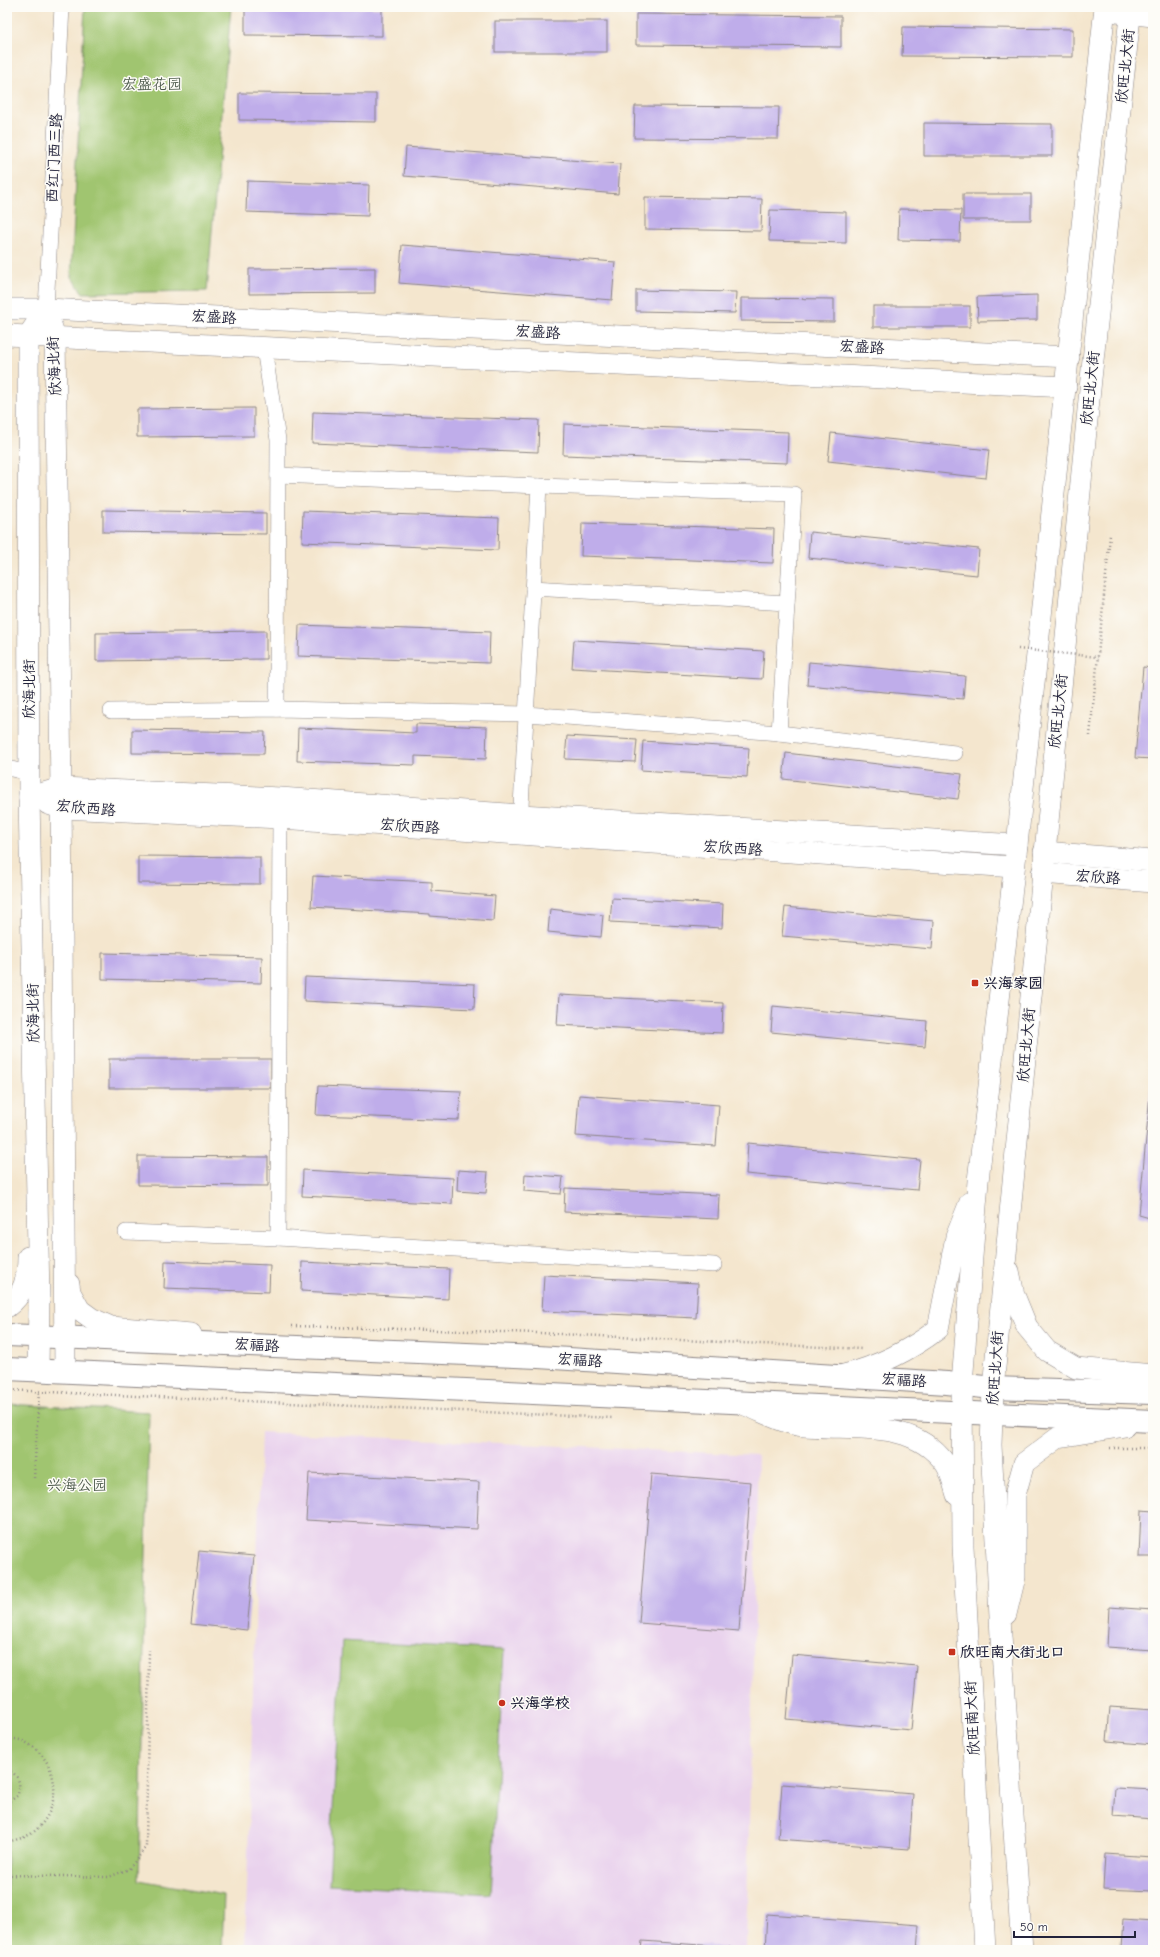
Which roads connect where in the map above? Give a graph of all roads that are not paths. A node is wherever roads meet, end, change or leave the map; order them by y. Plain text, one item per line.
1 (62, 7) edge
2 (1104, 9) edge
3 (1131, 10) edge
4 (1153, 16) edge
5 (7, 308) edge
6 (46, 309) junction
7 (7, 335) edge
8 (28, 336) junction
9 (55, 337) junction
10 (264, 348) junction
11 (1069, 357) junction
12 (1066, 387) junction
13 (278, 475) junction
14 (539, 486) junction
15 (533, 588) junction
16 (788, 603) junction
17 (277, 709) junction
18 (111, 711) dead end
19 (526, 714) junction
20 (779, 733) junction
21 (955, 753) dead end
22 (7, 768) edge
23 (29, 773) junction
24 (29, 797) junction
25 (61, 798) junction
26 (280, 818) junction
27 (520, 824) junction
28 (1017, 845) junction
29 (1044, 852) junction
30 (1153, 861) edge
31 (1014, 867) junction
32 (1042, 873) junction
33 (1153, 882) edge
34 (36, 1131) junction
35 (978, 1181) junction
36 (126, 1232) dead end
37 (278, 1238) junction
38 (65, 1248) junction
39 (1006, 1253) junction
40 (714, 1265) dead end
41 (7, 1307) edge
42 (7, 1334) edge
43 (39, 1336) junction
44 (66, 1336) junction
45 (253, 1344) junction
46 (7, 1368) edge
47 (38, 1370) junction
48 (65, 1370) junction
49 (1153, 1375) edge
50 (838, 1376) junction
51 (962, 1384) junction
52 (993, 1388) junction
53 (1153, 1393) edge
54 (741, 1403) junction
55 (962, 1414) junction
56 (992, 1415) junction
57 (1153, 1422) edge
58 (963, 1546) junction
59 (1001, 1636) junction
60 (983, 1947) edge
61 (1022, 1950) edge

1 - 6 street, 西红门西三路
2 - 3 street
2 - 11 street, 欣旺北大街
3 - 4 street
3 - 29 street, 欣旺北大街
5 - 6 street, 宏盛路
6 - 8 street, 欣海北街
6 - 9 street, 欣海北街
6 - 11 street, 宏盛路
7 - 8 street, 宏盛路
8 - 9 street, 宏盛路
8 - 23 street, 欣海北街
9 - 10 street, 宏盛路
9 - 25 street, 欣海北街
10 - 12 street, 宏盛路
10 - 13 street
11 - 12 street, 欣旺北大街
12 - 28 street, 欣旺北大街
13 - 14 street
13 - 17 street
14 - 15 street
14 - 16 street
15 - 16 street
15 - 19 street
16 - 20 street
17 - 18 street
17 - 19 street
19 - 20 street
19 - 27 street
20 - 21 street
22 - 23 street
23 - 24 street, 欣海北街
24 - 25 street, 宏欣西路
24 - 34 street, 欣海北街
25 - 26 street, 宏欣西路
25 - 27 street, 宏欣西路
25 - 38 street, 欣海北街
26 - 27 street, 宏欣西路
26 - 37 street
27 - 28 street, 宏欣西路
27 - 31 street, 宏欣西路
28 - 31 street, 欣旺北大街
29 - 30 street, 宏欣路
29 - 32 street, 欣旺北大街
31 - 35 street, 欣旺北大街
32 - 33 street, 宏欣路
32 - 39 street, 欣旺北大街
34 - 41 street
34 - 43 street, 欣海北街
35 - 50 street
35 - 51 street, 欣旺北大街
36 - 37 street
37 - 40 street
38 - 44 street, 欣海北街
38 - 45 street
39 - 49 street
39 - 52 street, 欣旺北大街
42 - 43 main road, 宏福路
43 - 44 main road, 宏福路
43 - 47 street, 欣海北街
44 - 45 main road, 宏福路
44 - 48 street, 欣海北街
45 - 50 main road, 宏福路
46 - 47 main road, 宏福路
47 - 48 main road, 宏福路
48 - 54 main road, 宏福路
50 - 51 main road, 宏福路
51 - 52 main road, 宏福路
51 - 55 street, 欣旺北大街
52 - 53 main road, 宏福路
52 - 56 street, 欣旺北大街
54 - 55 main road, 宏福路
54 - 58 street
55 - 56 main road, 宏福路
55 - 58 street, 欣旺南大街
56 - 57 main road, 宏福路
56 - 59 street
57 - 59 street
58 - 60 street, 欣旺南大街
59 - 61 street

